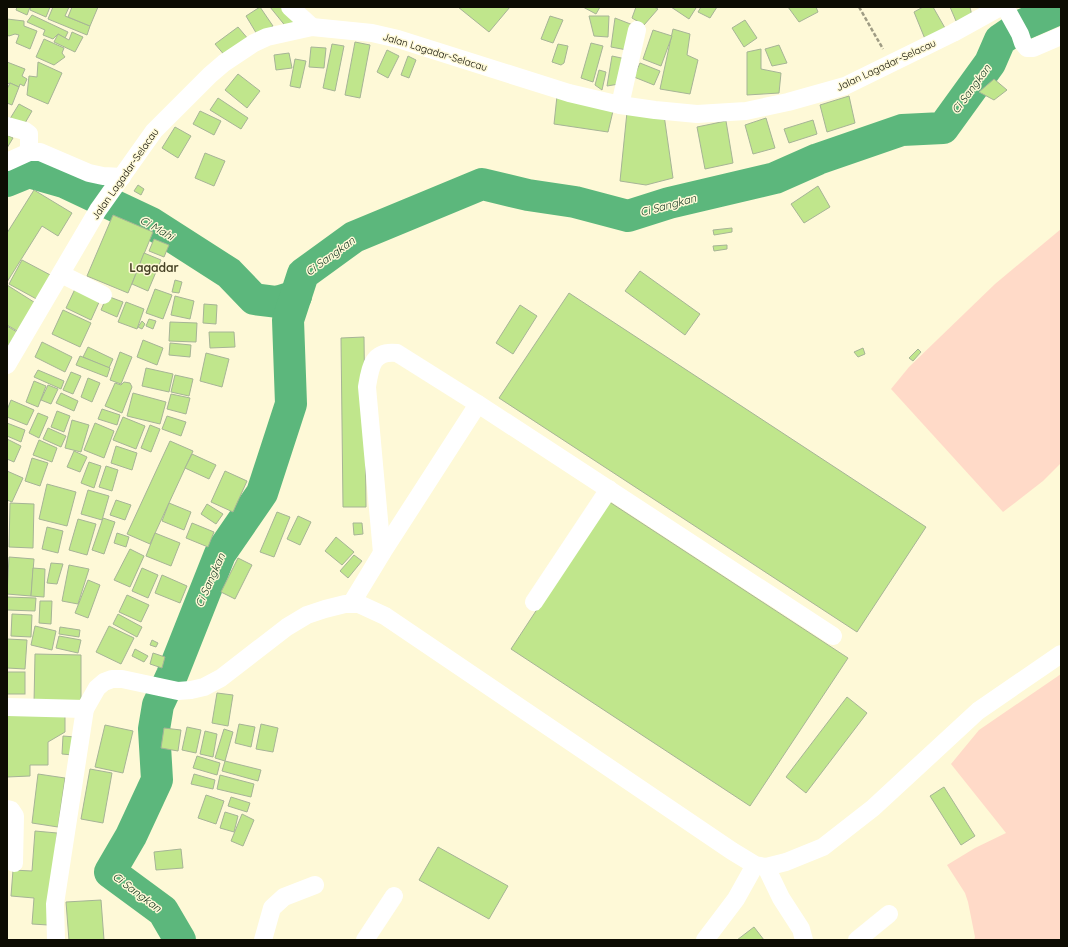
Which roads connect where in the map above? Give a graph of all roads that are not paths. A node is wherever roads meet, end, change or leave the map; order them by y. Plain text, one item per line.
1 (290, 7) edge
2 (1004, 8) edge
3 (312, 27) junction
4 (638, 30) dead end
5 (1061, 36) edge
6 (620, 105) junction
7 (7, 126) edge
8 (30, 152) junction
9 (7, 162) edge
10 (122, 177) junction
11 (61, 274) junction
12 (103, 296) dead end
13 (7, 365) edge
14 (478, 404) junction
15 (609, 489) junction
16 (382, 553) junction
17 (534, 602) dead end
18 (351, 604) junction
19 (833, 636) dead end
20 (1061, 654) edge
21 (7, 707) edge
22 (85, 709) junction
23 (7, 809) edge
24 (14, 863) dead end
25 (761, 866) junction
26 (315, 885) dead end
27 (394, 896) dead end
28 (889, 914) dead end
29 (56, 940) edge
30 (263, 940) edge
31 (365, 940) edge
32 (705, 940) edge
33 (804, 940) edge
34 (857, 940) edge

1 - 3 street
2 - 5 street, Jalan Lagadar-Selacau
2 - 6 street, Jalan Lagadar-Selacau
3 - 6 street, Jalan Lagadar-Selacau
3 - 10 street, Jalan Lagadar-Selacau
4 - 6 street
7 - 8 street
8 - 9 street
8 - 10 street
10 - 11 street, Jalan Lagadar-Selacau
11 - 12 street
11 - 13 street, Jalan Lagadar-Selacau
14 - 15 street
14 - 16 street
14 - 16 street
15 - 17 street
15 - 19 street
16 - 18 street
18 - 22 street
18 - 25 street
20 - 25 street
21 - 22 street
22 - 29 street
23 - 24 street
25 - 32 street
25 - 33 street
26 - 30 street
27 - 31 street
28 - 34 street

